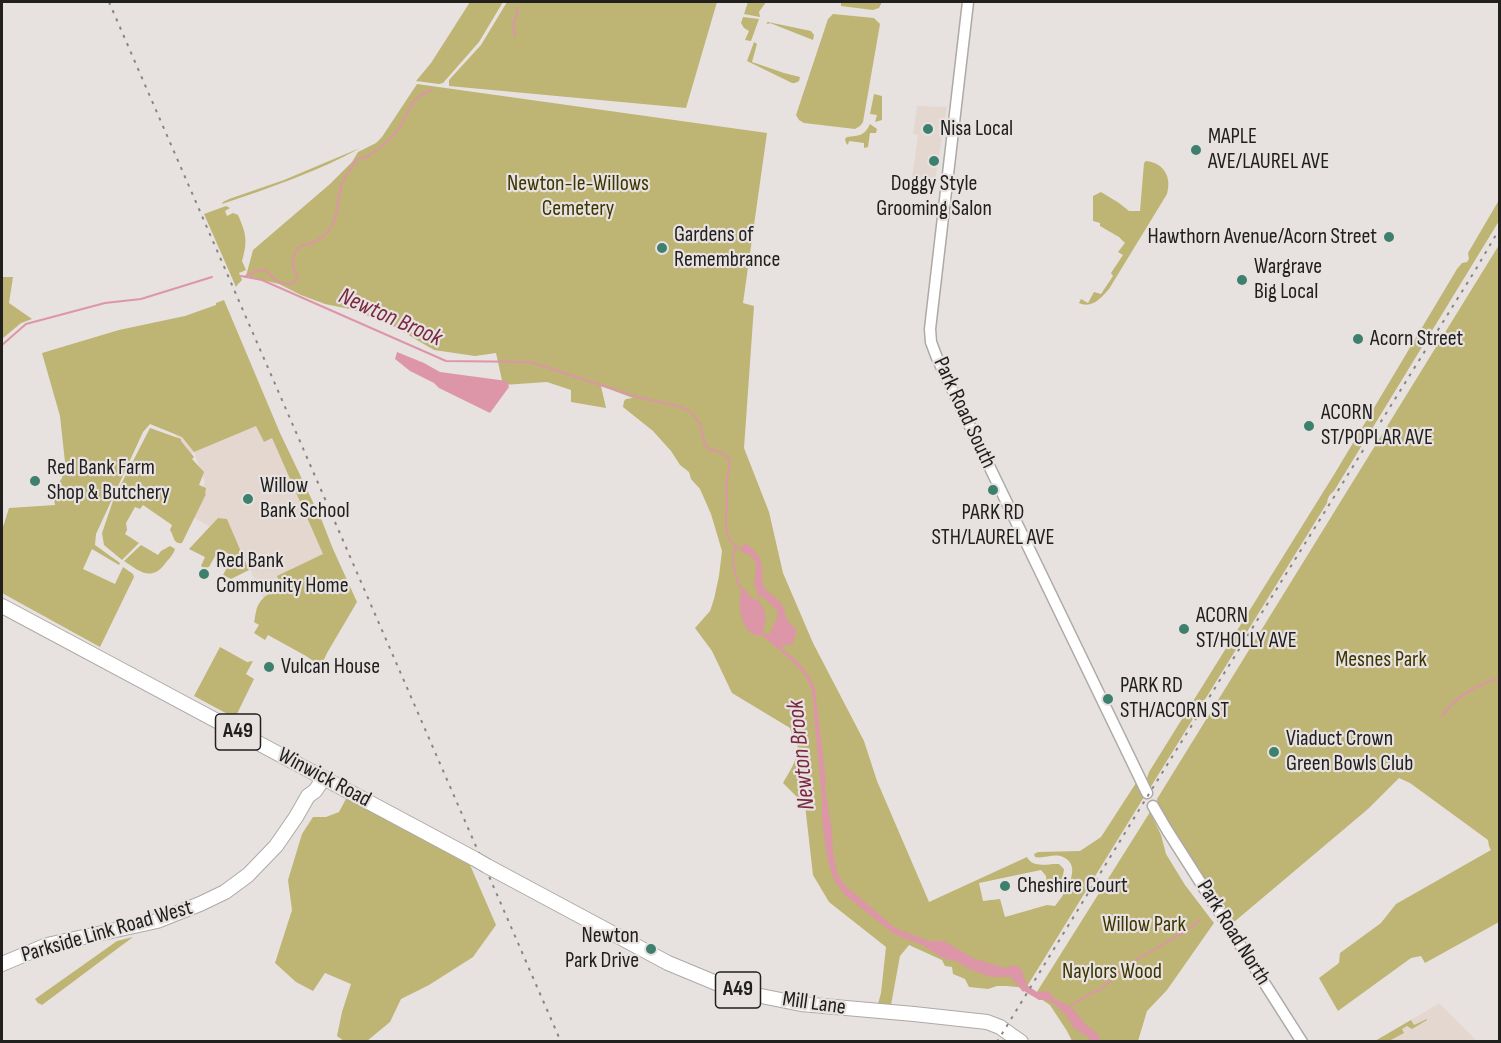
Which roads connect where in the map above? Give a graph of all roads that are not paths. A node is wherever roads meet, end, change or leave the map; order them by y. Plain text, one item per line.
1 (968, 2) edge
2 (2, 606) edge
3 (319, 775) junction
4 (1147, 793) dead end
5 (1153, 806) dead end
6 (487, 866) joint
7 (2, 964) edge
8 (1021, 1041) edge
9 (1302, 1041) edge

1 - 4 street, Park Road South
2 - 3 main road, Winwick Road / A49
3 - 6 main road, Winwick Road / A49, bridge
3 - 7 main road, Parkside Link Road West
5 - 9 street, Park Road North
6 - 8 main road, Mill Lane / A49

